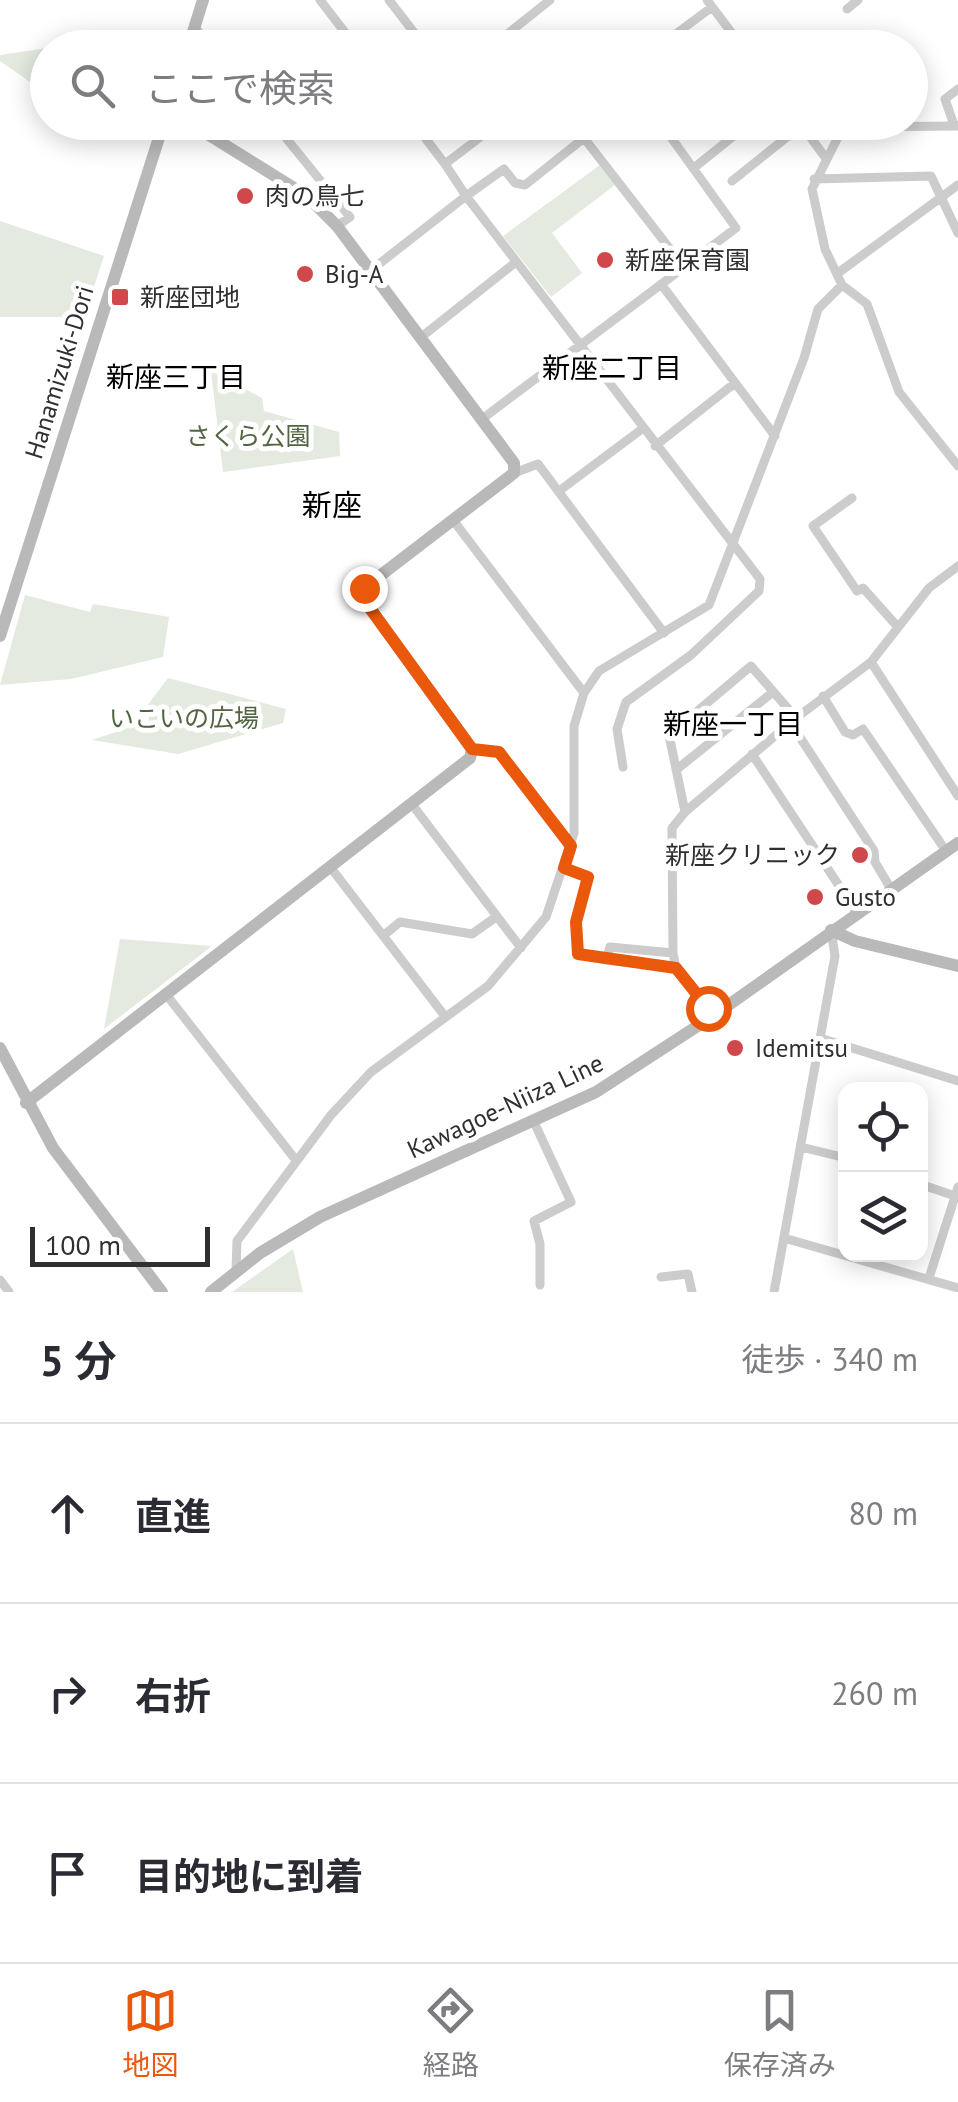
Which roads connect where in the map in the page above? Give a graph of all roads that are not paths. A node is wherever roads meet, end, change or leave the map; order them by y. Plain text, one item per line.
1 (203, 0) edge
2 (320, 0) edge
3 (389, 0) edge
4 (550, 0) edge
5 (858, 0) edge
6 (710, 3) edge
7 (847, 8) dead end
8 (195, 27) junction
9 (194, 30) edge
10 (197, 30) edge
11 (342, 30) edge
12 (412, 30) edge
13 (512, 30) edge
14 (679, 30) edge
15 (730, 30) edge
16 (958, 89) edge
17 (956, 125) edge
18 (928, 126) edge
19 (158, 140) edge
20 (217, 140) edge
21 (288, 140) edge
22 (426, 140) edge
23 (476, 140) edge
24 (581, 140) edge
25 (586, 140) edge
26 (674, 140) edge
27 (729, 140) edge
28 (781, 140) edge
29 (813, 140) edge
30 (833, 140) edge
31 (825, 156) junction
32 (444, 164) junction
33 (696, 167) junction
34 (814, 179) junction
35 (732, 180) dead end
36 (958, 184) edge
37 (466, 196) junction
38 (941, 198) junction
39 (337, 226) junction
40 (958, 233) edge
41 (516, 262) junction
42 (684, 267) junction
43 (370, 271) junction
44 (838, 273) junction
45 (660, 284) junction
46 (842, 285) junction
47 (420, 338) junction
48 (580, 345) junction
49 (735, 383) junction
50 (482, 419) junction
51 (642, 429) junction
52 (775, 436) junction
53 (655, 446) junction
54 (954, 448) edge
55 (958, 466) edge
56 (514, 474) junction
57 (559, 491) junction
58 (852, 498) dead end
59 (453, 520) junction
60 (733, 550) junction
61 (958, 566) edge
62 (897, 626) junction
63 (664, 634) junction
64 (0, 636) edge
65 (871, 662) junction
66 (773, 692) junction
67 (584, 693) junction
68 (823, 696) junction
69 (793, 720) junction
70 (472, 749) junction
71 (752, 754) junction
72 (623, 767) dead end
73 (676, 770) junction
74 (958, 796) edge
75 (411, 803) junction
76 (685, 812) junction
77 (571, 846) junction
78 (952, 847) edge
79 (331, 868) junction
80 (564, 868) junction
81 (891, 889) junction
82 (857, 913) junction
83 (496, 916) junction
84 (831, 930) junction
85 (383, 936) junction
86 (521, 948) junction
87 (673, 953) junction
88 (606, 960) junction
89 (958, 966) edge
90 (676, 968) junction
91 (165, 994) junction
92 (444, 1015) junction
93 (713, 1016) junction
94 (820, 1038) junction
95 (0, 1048) edge
96 (958, 1081) edge
97 (26, 1102) junction
98 (534, 1122) junction
99 (801, 1147) junction
100 (838, 1156) edge
101 (295, 1159) junction
102 (928, 1186) edge
103 (957, 1192) edge
104 (784, 1238) junction
105 (236, 1270) junction
106 (661, 1277) dead end
107 (929, 1278) junction
108 (0, 1280) edge
109 (540, 1285) dead end
110 (958, 1288) edge
111 (9, 1292) edge
112 (162, 1292) edge
113 (211, 1292) edge
114 (692, 1292) edge
115 (774, 1292) edge

1 - 8 street
2 - 11 street
3 - 12 street
4 - 13 street
5 - 7 street
6 - 14 street
6 - 15 street
8 - 9 street
8 - 10 street
16 - 17 street
17 - 18 street
19 - 64 street, Hanamizuki-Dori
20 - 39 street
21 - 39 street
22 - 32 street
23 - 32 street
24 - 37 street
25 - 42 street
26 - 33 street
27 - 33 street
28 - 35 street
29 - 31 street
30 - 31 street
31 - 34 street
32 - 37 street
33 - 42 street
34 - 38 street
34 - 44 street
36 - 38 street
37 - 41 street
37 - 43 street
38 - 40 street
38 - 44 street
39 - 43 street
41 - 47 street
41 - 48 street
42 - 45 street
43 - 47 street
44 - 46 street
45 - 48 street
45 - 49 street
46 - 52 street
46 - 54 street
47 - 50 street
48 - 50 street
48 - 51 street
49 - 52 street
49 - 53 street
50 - 56 street
51 - 53 street
51 - 57 street
52 - 60 street
53 - 60 street
54 - 55 street
56 - 57 street
56 - 59 street
57 - 63 street
58 - 62 street
59 - 67 street
59 - 70 street
60 - 63 street
60 - 72 street
61 - 62 street
62 - 65 street
63 - 67 street
65 - 68 street
65 - 74 street
66 - 69 street
66 - 73 street
66 - 73 street
67 - 77 street
68 - 69 street
68 - 78 street
69 - 71 street
69 - 81 street
70 - 75 street
70 - 77 street
71 - 76 street
71 - 82 street
73 - 76 street
75 - 79 street
75 - 83 street
76 - 87 street
77 - 80 street
78 - 81 street, Kawagoe-Niiza Line
79 - 85 street
79 - 91 street
80 - 86 street
80 - 88 street
81 - 82 street, Kawagoe-Niiza Line
82 - 84 street, Kawagoe-Niiza Line
83 - 85 street
83 - 86 street
84 - 89 street
84 - 93 street, Kawagoe-Niiza Line
84 - 94 street
85 - 92 street
86 - 92 street
87 - 88 street
87 - 90 street
88 - 90 street
90 - 93 street
91 - 97 street
91 - 101 street
92 - 101 street
93 - 98 street, Kawagoe-Niiza Line
94 - 96 street
94 - 99 street
95 - 97 street
97 - 112 street
98 - 105 street, Kawagoe-Niiza Line
98 - 109 street
99 - 100 street
99 - 104 street
101 - 105 street
102 - 103 street
103 - 107 street
104 - 107 street
104 - 115 street
105 - 113 street, Kawagoe-Niiza Line
106 - 114 street
107 - 110 street
108 - 111 street

